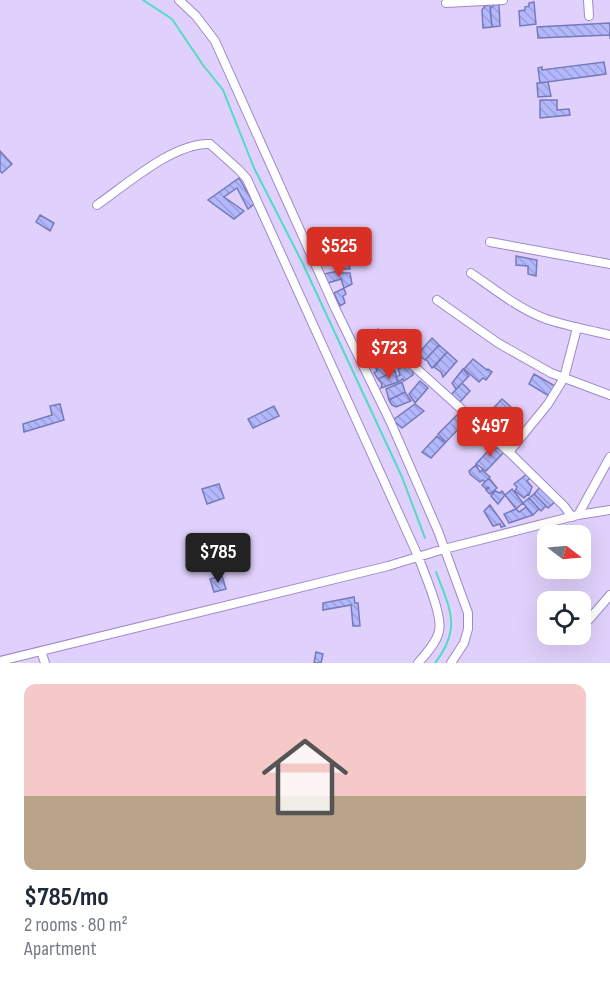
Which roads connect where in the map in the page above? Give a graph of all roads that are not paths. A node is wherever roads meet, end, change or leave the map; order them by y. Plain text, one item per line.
1 (179, 0) edge
2 (502, 0) edge
3 (588, 0) edge
4 (446, 3) dead end
5 (589, 16) dead end
6 (97, 205) dead end
7 (490, 242) dead end
8 (610, 264) edge
9 (471, 273) dead end
10 (437, 300) dead end
11 (577, 328) junction
12 (610, 334) edge
13 (398, 351) dead end
14 (564, 378) junction
15 (610, 395) edge
16 (508, 452) junction
17 (610, 457) edge
18 (610, 511) edge
19 (575, 516) junction
20 (444, 549) junction
21 (418, 556) junction
22 (610, 595) edge
23 (591, 617) edge
24 (41, 651) junction
25 (0, 661) edge
26 (45, 663) edge
27 (418, 663) edge
28 (451, 663) edge

1 - 20 street
2 - 4 street
3 - 5 street
6 - 21 street
7 - 8 street
9 - 11 street
10 - 14 street
11 - 12 street
11 - 14 street
13 - 16 street
14 - 15 street
14 - 16 street
16 - 19 street
17 - 19 street
18 - 19 street
19 - 20 street
20 - 21 street
20 - 28 street
21 - 24 street
21 - 27 street
22 - 23 street
24 - 25 street
24 - 26 street

